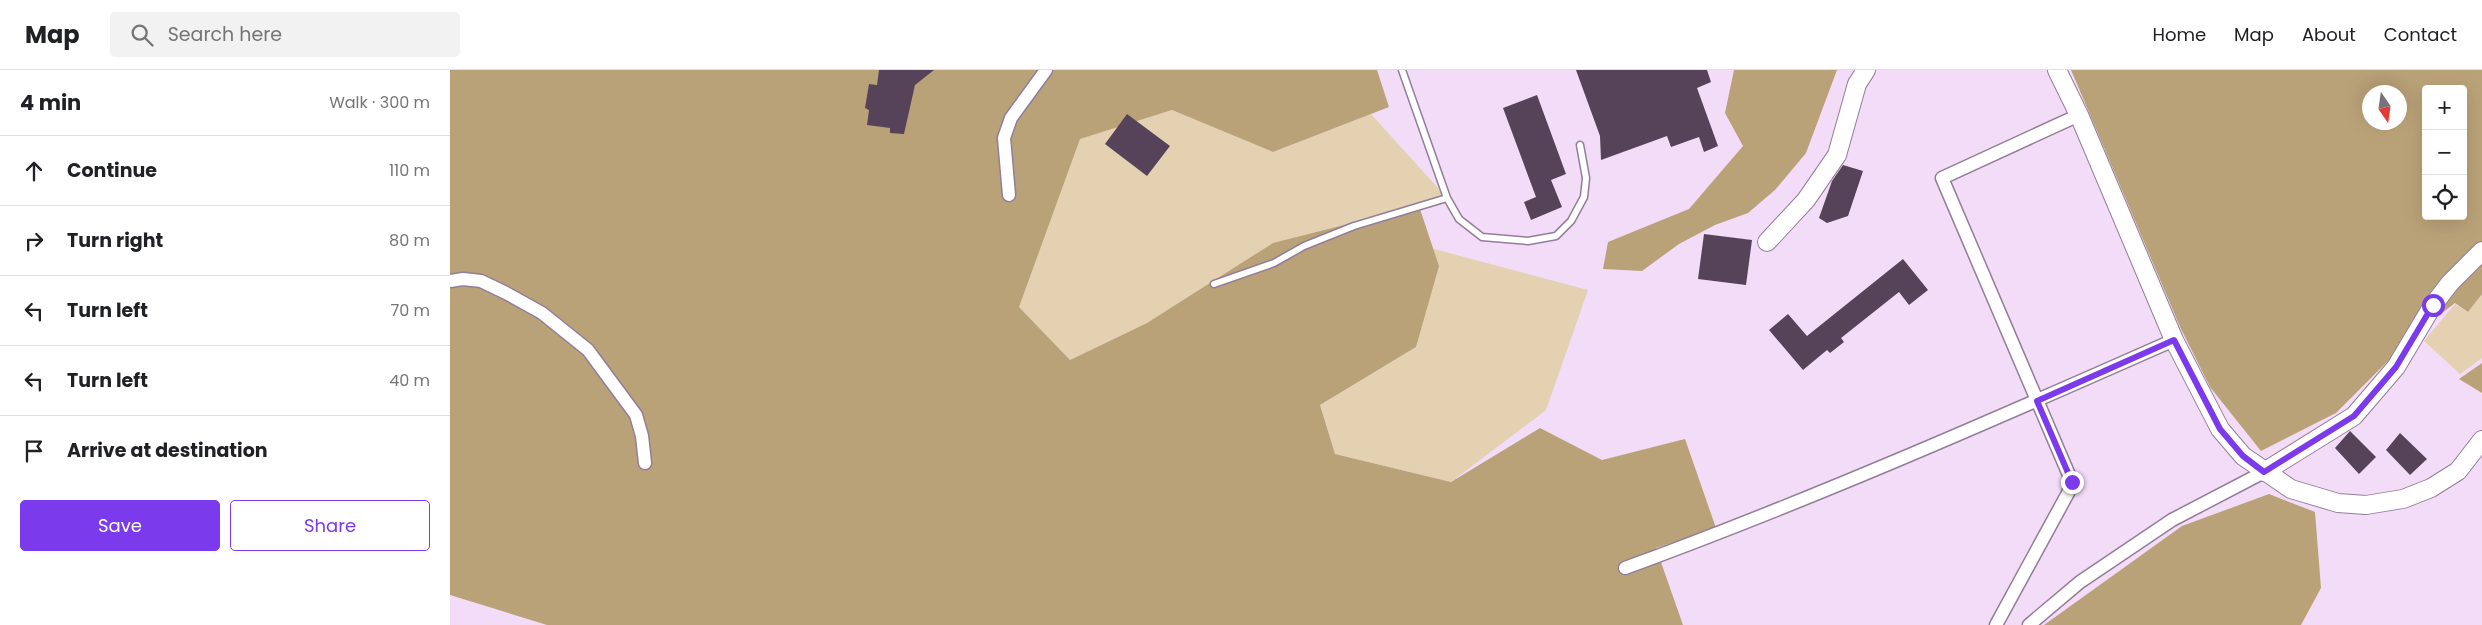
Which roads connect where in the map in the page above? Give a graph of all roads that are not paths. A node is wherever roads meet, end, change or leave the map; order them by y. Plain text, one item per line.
1 (1046, 70) edge
2 (1402, 70) edge
3 (1866, 70) edge
4 (2057, 70) edge
5 (2079, 115) junction
6 (1580, 145) dead end
7 (1009, 195) dead end
8 (1447, 198) junction
9 (1767, 242) dead end
10 (2482, 251) edge
11 (450, 281) edge
12 (1214, 284) dead end
13 (2174, 340) junction
14 (2037, 401) junction
15 (2482, 440) edge
16 (645, 463) dead end
17 (2264, 472) junction
18 (1625, 568) dead end
19 (1996, 625) edge
20 (2029, 625) edge

1 - 7 street
2 - 8 lane
3 - 9 street
4 - 5 street
5 - 13 street
5 - 14 street
6 - 8 lane
8 - 12 lane
10 - 17 street
11 - 16 street
13 - 14 street
13 - 17 street
14 - 18 street
14 - 19 street
15 - 17 street
17 - 20 street

